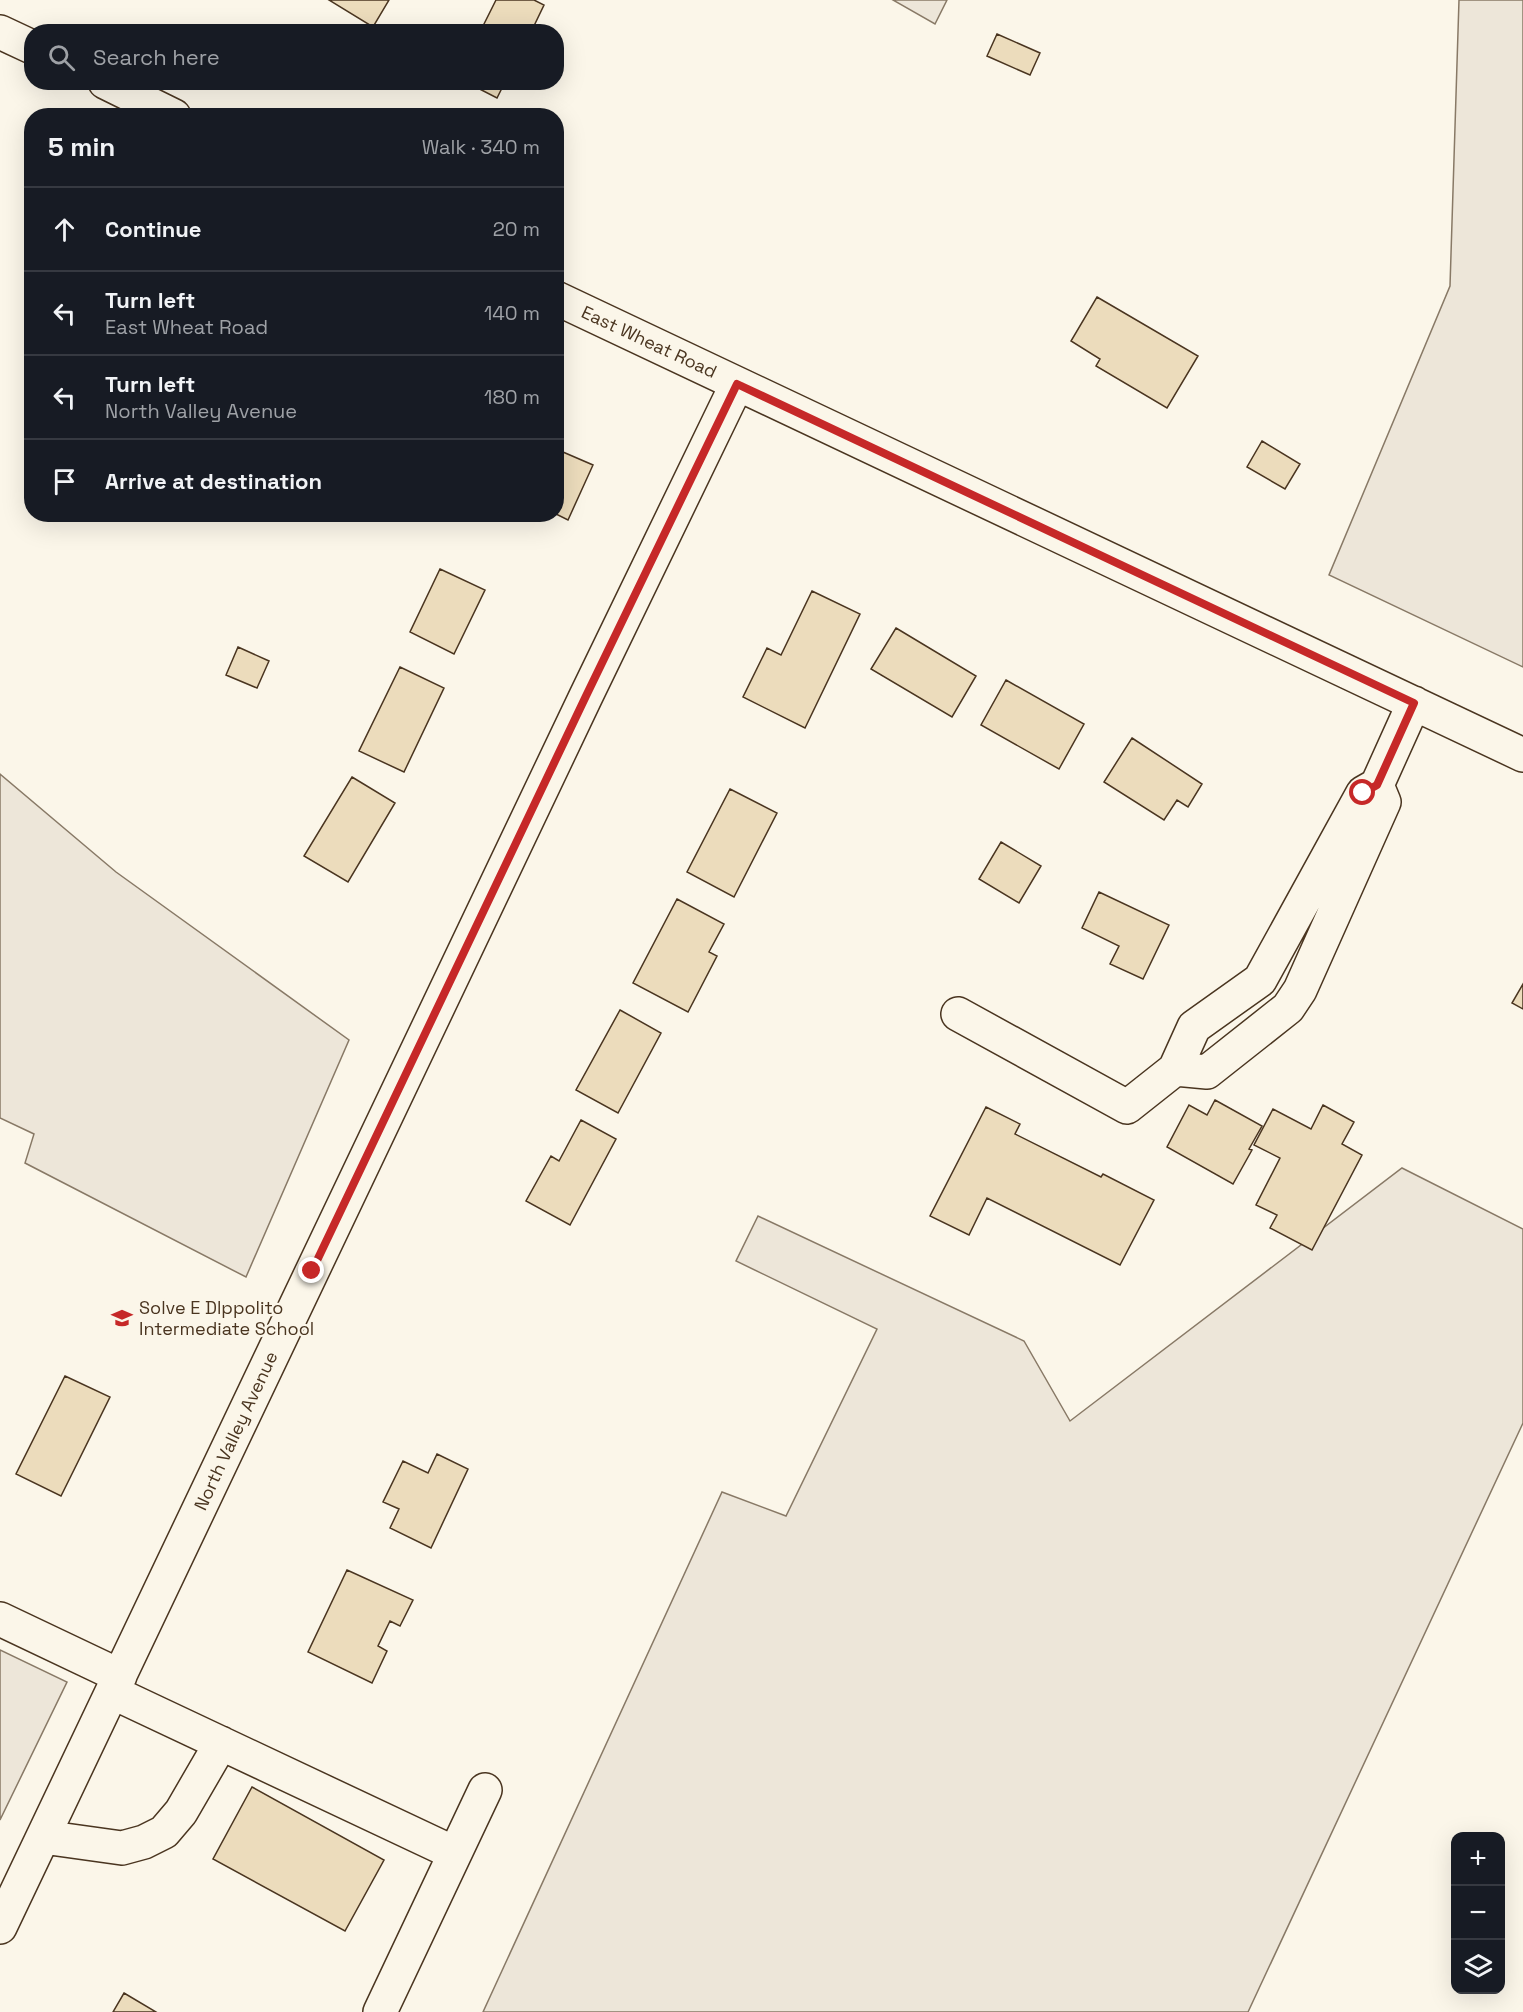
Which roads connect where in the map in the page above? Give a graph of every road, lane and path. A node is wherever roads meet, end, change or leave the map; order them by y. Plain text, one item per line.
1 (0, 32) edge
2 (24, 43) edge
3 (121, 90) edge
4 (158, 108) edge
5 (564, 302) edge
6 (737, 384) junction
7 (1414, 703) junction
8 (1523, 755) edge
9 (1377, 785) junction
10 (958, 1014) dead end
11 (1175, 1070) junction
12 (0, 1619) edge
13 (116, 1684) junction
14 (221, 1743) junction
15 (485, 1790) dead end
16 (43, 1838) junction
17 (454, 1853) junction
18 (0, 1927) edge
19 (380, 2012) edge

1 - 2 street
3 - 4 street
5 - 6 street, East Wheat Road
6 - 7 street, East Wheat Road
6 - 13 street, North Valley Avenue
7 - 8 street, East Wheat Road
7 - 9 street
9 - 11 street
9 - 11 street
10 - 11 street
12 - 13 street
13 - 14 street
13 - 16 street, North Valley Avenue
14 - 16 street
14 - 17 street
15 - 17 street
16 - 18 street, North Valley Avenue
17 - 19 street

